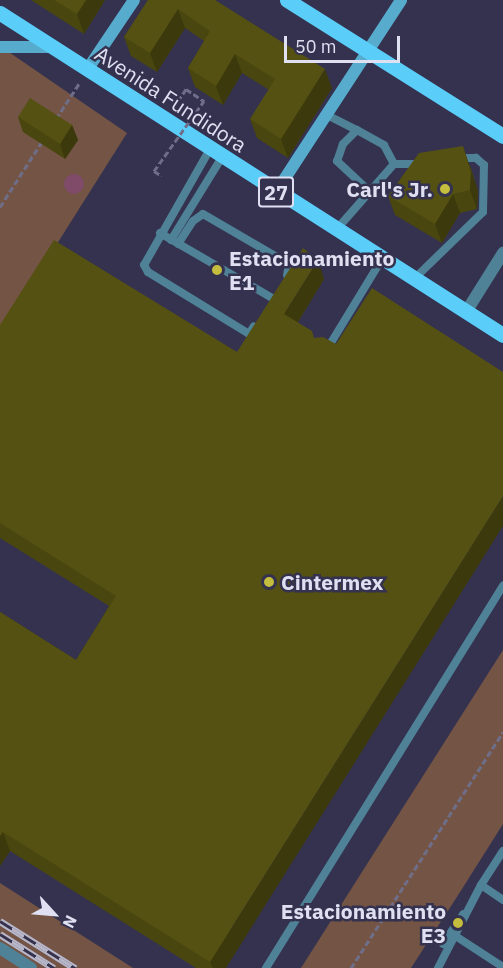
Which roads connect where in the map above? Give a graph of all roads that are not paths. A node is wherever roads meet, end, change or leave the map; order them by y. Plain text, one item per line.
1 (134, 0) edge
2 (287, 0) edge
3 (401, 0) edge
4 (0, 13) edge
5 (0, 47) edge
6 (52, 47) junction
7 (368, 52) junction
8 (87, 70) junction
9 (327, 115) junction
10 (357, 130) junction
11 (503, 136) edge
12 (216, 153) junction
13 (394, 164) junction
14 (368, 190) junction
15 (276, 192) junction
16 (336, 230) junction
17 (160, 233) junction
18 (175, 242) junction
19 (503, 253) edge
20 (382, 259) junction
21 (414, 279) junction
22 (284, 280) edge
23 (278, 289) edge
24 (272, 298) junction
25 (266, 307) edge
26 (466, 312) junction
27 (261, 316) edge
28 (503, 335) edge
29 (325, 352) edge
30 (503, 586) edge
31 (503, 851) edge
32 (481, 885) junction
33 (503, 900) edge
34 (457, 938) junction
35 (443, 945) dead end
36 (0, 948) edge
37 (503, 967) edge
38 (32, 968) edge
39 (266, 968) edge
40 (438, 968) edge

1 - 8 street
2 - 7 main road
3 - 7 street
4 - 6 main road, Avenida Fundidora / 27
5 - 6 street
6 - 8 main road, Avenida Fundidora / 27
7 - 9 street
7 - 11 main road
8 - 12 main road, Avenida Fundidora / 27
9 - 10 lane
9 - 15 street
10 - 13 lane
10 - 14 lane
12 - 15 main road, Avenida Fundidora / 27
12 - 17 lane
12 - 18 lane
13 - 14 lane
13 - 21 lane
14 - 16 lane
15 - 16 main road, Avenida Fundidora / 27
16 - 20 main road, Avenida Fundidora / 27
17 - 18 lane
17 - 27 lane
18 - 22 lane
18 - 24 lane
19 - 26 street
20 - 21 main road, Avenida Fundidora / 27
20 - 29 lane
21 - 26 main road, Avenida Fundidora / 27
23 - 24 lane
24 - 25 lane
26 - 28 main road, Avenida Fundidora / 27
30 - 39 lane
31 - 32 lane
32 - 33 lane
32 - 34 lane
32 - 35 lane
34 - 37 lane
34 - 40 lane
36 - 38 street

